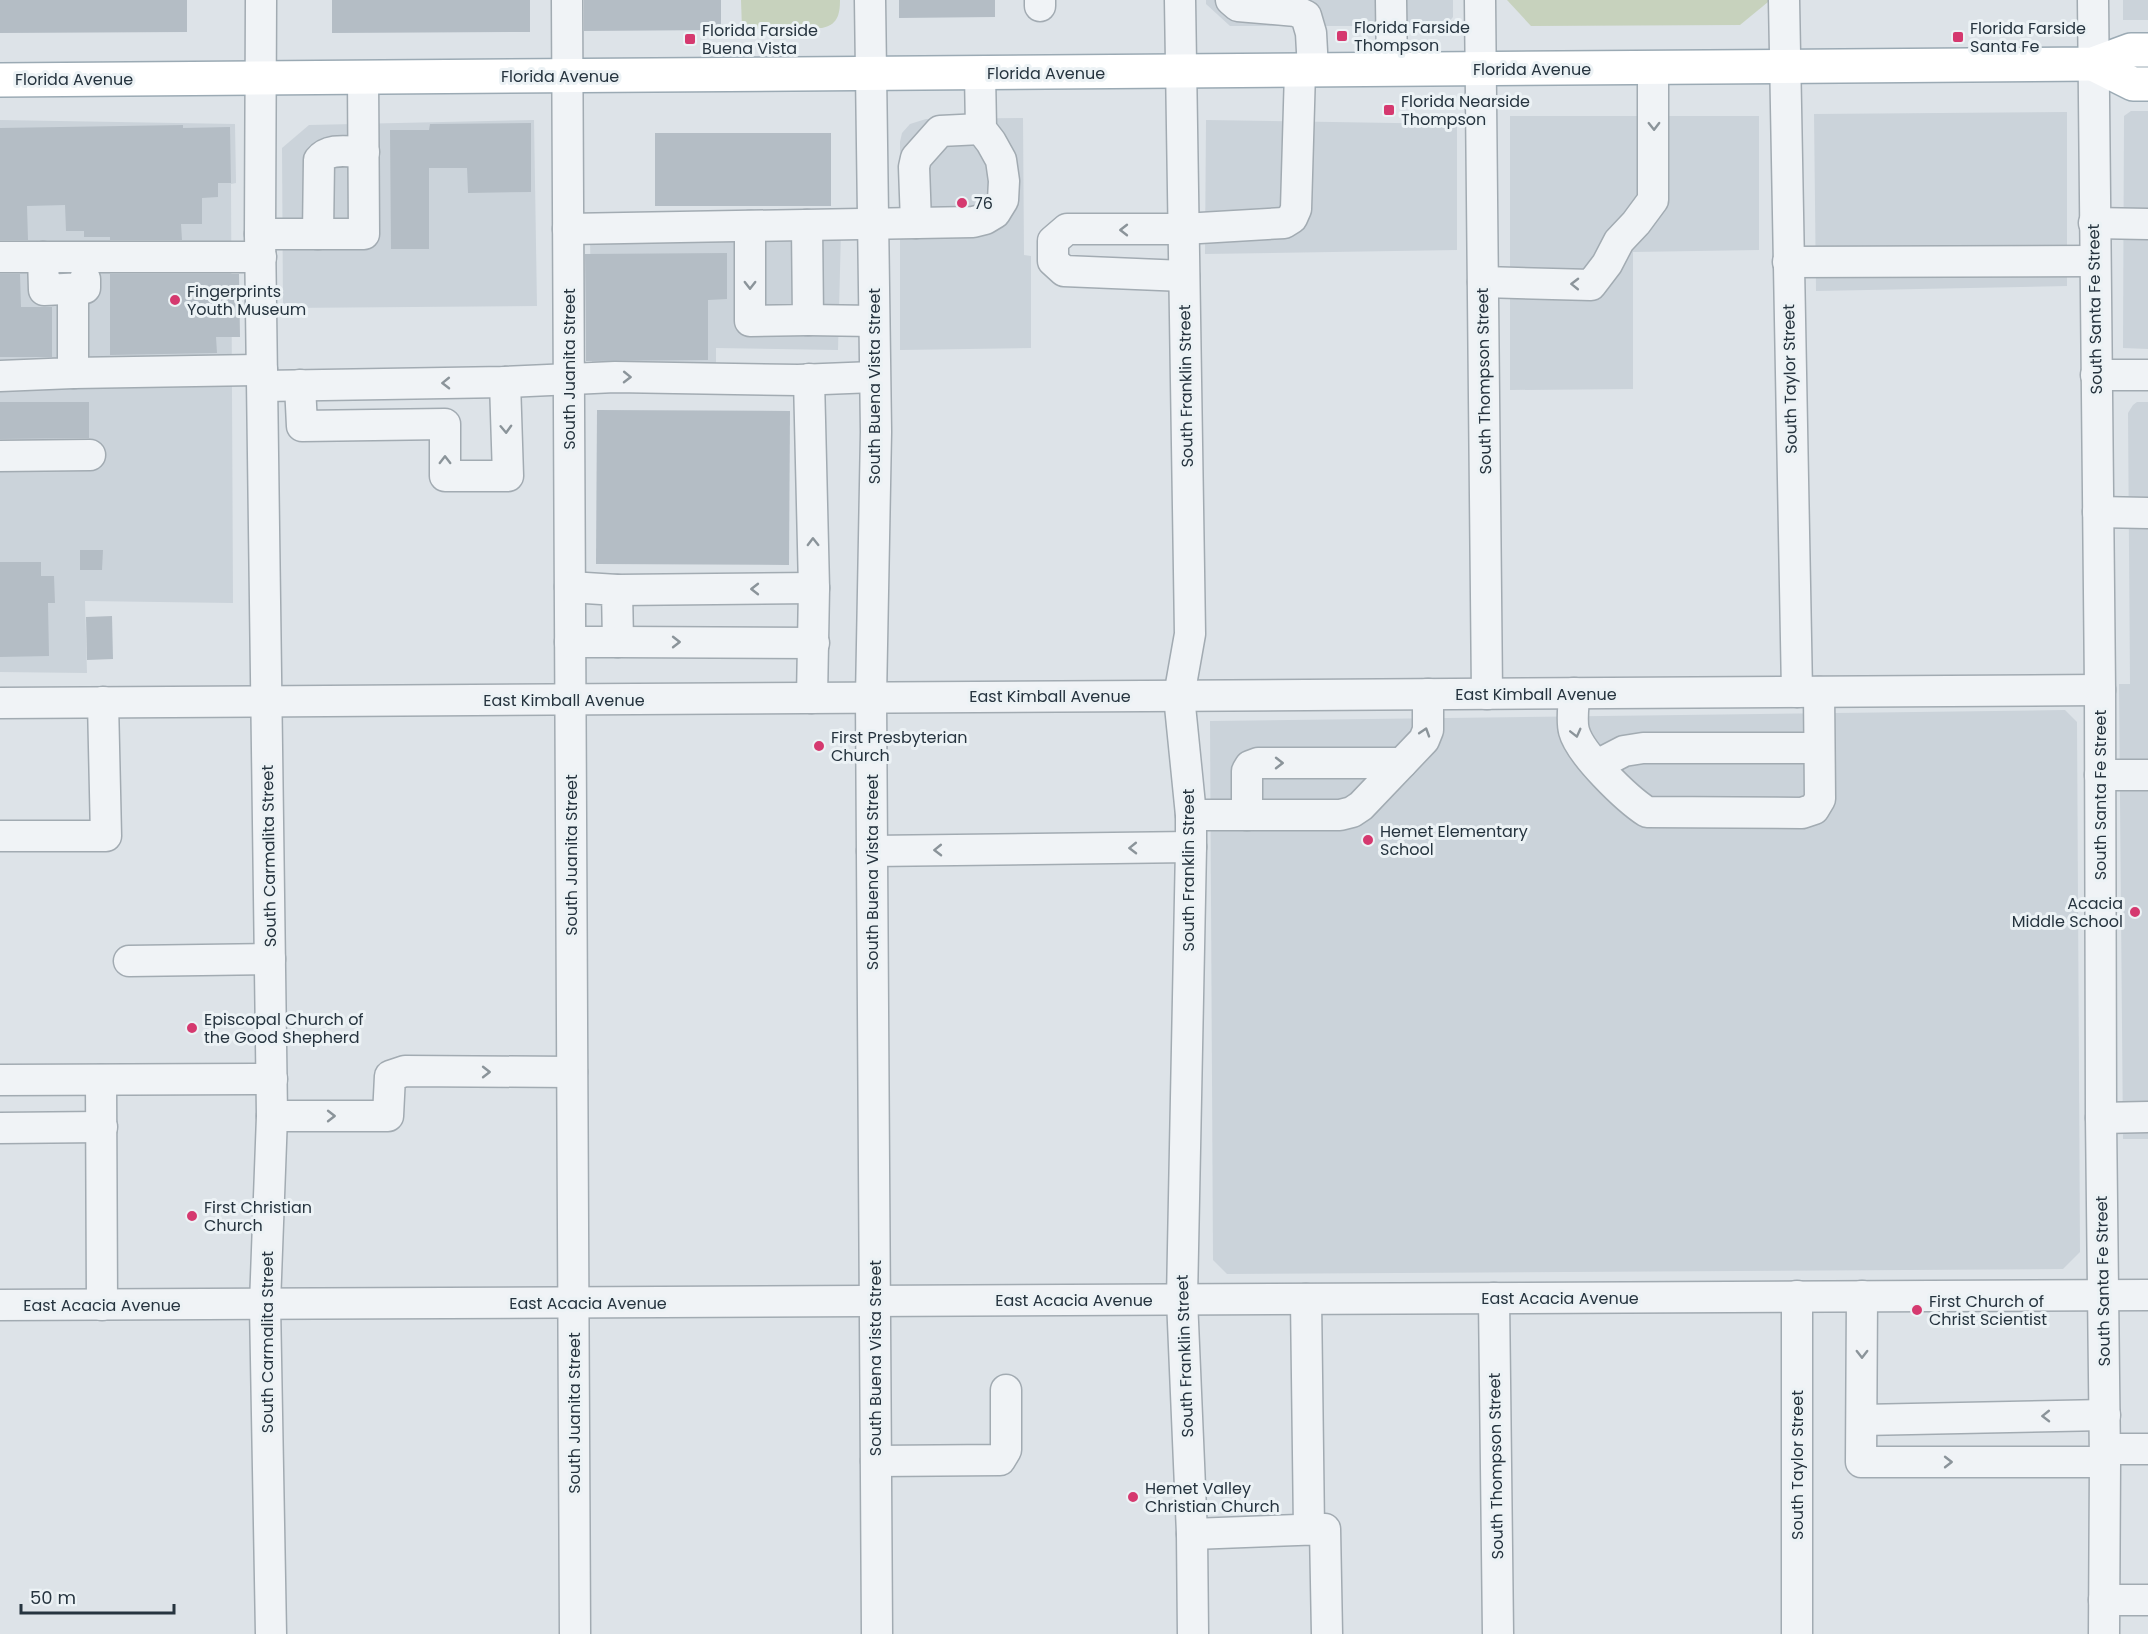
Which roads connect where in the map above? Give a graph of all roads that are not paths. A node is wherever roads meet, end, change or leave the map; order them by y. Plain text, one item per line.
1 (261, 0) edge
2 (567, 0) edge
3 (870, 0) edge
4 (1180, 0) edge
5 (1231, 0) edge
6 (1391, 0) edge
7 (1480, 0) edge
8 (1784, 0) edge
9 (2093, 0) edge
10 (2148, 50) edge
11 (2092, 64) junction
12 (1784, 67) junction
13 (1653, 68) junction
14 (1480, 69) junction
15 (1306, 70) junction
16 (1392, 70) junction
17 (1180, 72) junction
18 (980, 73) junction
19 (870, 74) junction
20 (567, 76) junction
21 (363, 77) junction
22 (261, 78) junction
23 (0, 80) edge
24 (2148, 84) edge
25 (981, 129) junction
26 (364, 152) junction
27 (916, 223) junction
28 (2094, 224) junction
29 (2148, 224) edge
30 (807, 225) junction
31 (873, 225) junction
32 (750, 226) junction
33 (568, 228) junction
34 (1183, 228) junction
35 (318, 234) junction
36 (260, 245) junction
37 (0, 257) edge
38 (43, 257) junction
39 (85, 257) junction
40 (2094, 261) junction
41 (1788, 262) junction
42 (1184, 276) junction
43 (1483, 282) junction
44 (73, 289) junction
45 (808, 320) junction
46 (874, 321) junction
47 (73, 372) junction
48 (2096, 375) junction
49 (2148, 375) edge
50 (0, 376) edge
51 (874, 377) junction
52 (262, 378) junction
53 (569, 378) junction
54 (809, 379) junction
55 (505, 382) junction
56 (300, 385) junction
57 (90, 455) dead end
58 (0, 456) edge
59 (2098, 512) junction
60 (2148, 513) edge
61 (570, 588) junction
62 (814, 588) junction
63 (617, 590) junction
64 (570, 642) junction
65 (618, 642) junction
66 (814, 643) junction
67 (2100, 690) junction
68 (1808, 692) junction
69 (1574, 693) junction
70 (1428, 694) junction
71 (1486, 694) junction
72 (1179, 696) junction
73 (812, 698) junction
74 (871, 698) junction
75 (570, 700) junction
76 (103, 702) junction
77 (266, 702) junction
78 (0, 703) edge
79 (1819, 748) junction
80 (1402, 763) junction
81 (1597, 765) junction
82 (2100, 775) junction
83 (2148, 775) edge
84 (1191, 815) junction
85 (1247, 815) junction
86 (0, 836) edge
87 (1191, 847) junction
88 (872, 851) junction
89 (270, 959) junction
90 (129, 961) dead end
91 (572, 1072) junction
92 (272, 1079) junction
93 (0, 1080) edge
94 (101, 1080) junction
95 (272, 1116) junction
96 (2148, 1117) edge
97 (2101, 1118) junction
98 (102, 1127) junction
99 (0, 1128) edge
100 (2103, 1295) junction
101 (2148, 1295) edge
102 (1797, 1296) junction
103 (1862, 1296) junction
104 (1494, 1298) junction
105 (1182, 1299) junction
106 (1306, 1299) junction
107 (875, 1301) junction
108 (573, 1303) junction
109 (265, 1304) junction
110 (0, 1305) edge
111 (102, 1305) junction
112 (1006, 1390) dead end
113 (2105, 1415) junction
114 (1862, 1420) junction
115 (2148, 1449) edge
116 (2105, 1455) junction
117 (876, 1461) junction
118 (1309, 1529) junction
119 (1192, 1534) junction
120 (2104, 1600) junction
121 (2148, 1600) edge
122 (270, 1634) edge
123 (575, 1634) edge
124 (877, 1634) edge
125 (1193, 1634) edge
126 (1327, 1634) edge
127 (1498, 1634) edge
128 (1797, 1634) edge
129 (2104, 1634) edge

1 - 22 street, South Carmalita Street
2 - 20 street, South Juanita Street
3 - 19 street, South Buena Vista Street
4 - 17 street, South Franklin Street
5 - 15 street
6 - 16 street
7 - 14 street, South Thompson Street
8 - 12 street, South Taylor Street
9 - 11 street, South Santa Fe Street
10 - 11 main road, Florida Avenue
11 - 12 main road, Florida Avenue
11 - 24 main road, Florida Avenue
11 - 28 street, South Santa Fe Street
12 - 13 main road, Florida Avenue
12 - 41 street, South Taylor Street
13 - 14 main road, Florida Avenue
13 -> 43 street
14 - 16 main road, Florida Avenue
14 - 43 street, South Thompson Street
15 - 16 main road, Florida Avenue
15 - 17 main road, Florida Avenue
15 - 34 street
17 - 18 main road, Florida Avenue
17 - 34 street, South Franklin Street
18 - 19 main road, Florida Avenue
18 - 25 street
19 - 20 main road, Florida Avenue
19 - 31 street, South Buena Vista Street
20 - 21 main road, Florida Avenue
20 - 33 street, South Juanita Street
21 - 22 main road, Florida Avenue
21 - 26 street
22 - 23 main road, Florida Avenue
22 - 36 street, South Carmalita Street
25 - 27 street
25 - 27 street
26 - 35 street
26 - 35 street
27 - 31 street
28 - 29 street
28 - 40 street, South Santa Fe Street
30 - 31 street
30 - 32 street
30 - 45 street
31 - 46 street, South Buena Vista Street
32 - 33 street
32 -> 45 street
33 - 53 street, South Juanita Street
34 - 42 street, South Franklin Street
34 -> 42 street
35 - 36 street
36 - 39 street
36 - 52 street, South Carmalita Street
37 - 38 street
38 - 39 street
38 - 44 street
39 - 44 street
40 - 41 street
40 - 48 street, South Santa Fe Street
41 - 68 street, South Taylor Street
42 - 72 street, South Franklin Street
43 - 71 street, South Thompson Street
44 - 47 street
45 - 46 street
46 - 51 street, South Buena Vista Street
47 - 50 street
47 - 52 street
48 - 49 street
48 - 59 street, South Santa Fe Street
51 - 54 street
51 - 74 street, South Buena Vista Street
52 - 56 street
52 - 77 street, South Carmalita Street
53 -> 54 street
53 - 55 street
53 - 61 street, South Juanita Street
62 -> 54 street
55 -> 56 street
55 -> 56 street
57 - 58 street
59 - 60 street
59 - 67 street, South Santa Fe Street
61 - 63 street
61 - 64 street, South Juanita Street
62 -> 63 street
62 - 66 street
63 - 65 street
64 - 65 street
64 - 75 street, South Juanita Street
65 -> 66 street
66 - 73 street
67 - 68 street, East Kimball Avenue
67 - 82 street, South Santa Fe Street
68 - 69 street, East Kimball Avenue
68 - 79 street, South Taylor Street
69 - 71 street, East Kimball Avenue
69 -> 81 street
70 - 71 street, East Kimball Avenue
70 - 72 street, East Kimball Avenue
80 -> 70 street
72 - 74 street, East Kimball Avenue
72 - 84 street, South Franklin Street
73 - 74 street, East Kimball Avenue
73 - 75 street, East Kimball Avenue
74 - 88 street, South Buena Vista Street
75 - 77 street, East Kimball Avenue
75 - 91 street, South Juanita Street
76 - 77 street, East Kimball Avenue
76 - 78 street, East Kimball Avenue
76 - 86 street
77 - 89 street, South Carmalita Street
79 - 81 street
79 - 81 street, South Taylor Street
80 - 85 street
85 -> 80 street
82 - 83 street
82 - 97 street, South Santa Fe Street
84 - 85 street
84 - 87 street, South Franklin Street
87 -> 88 street
87 - 105 street, South Franklin Street
88 - 107 street, South Buena Vista Street
89 - 90 street
89 - 92 street, South Carmalita Street
95 -> 91 street
91 - 108 street, South Juanita Street
92 - 94 street
92 - 95 street, South Carmalita Street
93 - 94 street
94 - 98 street
95 - 109 street, South Carmalita Street
96 - 97 street
97 - 100 street, South Santa Fe Street
98 - 99 street
98 - 111 street
100 - 101 street, East Acacia Avenue
100 - 103 street, East Acacia Avenue
100 - 113 street, South Santa Fe Street
102 - 103 street, East Acacia Avenue
102 - 104 street, East Acacia Avenue
102 - 128 street, South Taylor Street
103 -> 114 street
104 - 106 street, East Acacia Avenue
104 - 127 street, South Thompson Street
105 - 106 street, East Acacia Avenue
105 - 107 street, East Acacia Avenue
105 - 119 street, South Franklin Street
106 - 118 street
107 - 108 street, East Acacia Avenue
107 - 117 street, South Buena Vista Street
108 - 109 street, East Acacia Avenue
108 - 123 street, South Juanita Street
109 - 111 street, East Acacia Avenue
109 - 122 street, South Carmalita Street
110 - 111 street, East Acacia Avenue
112 - 117 street
113 -> 114 street
113 - 116 street, South Santa Fe Street
114 -> 116 street
115 - 116 street
116 - 120 street, South Santa Fe Street
117 - 124 street, South Buena Vista Street
118 - 119 street
118 - 126 street
119 - 125 street, South Franklin Street
120 - 121 street
120 - 129 street, South Santa Fe Street

